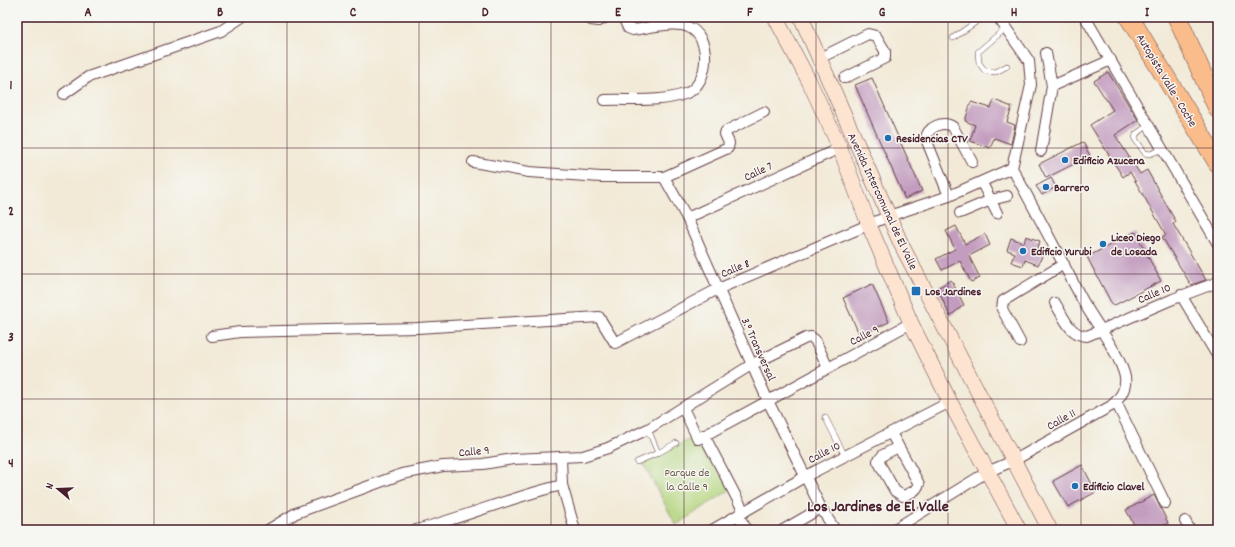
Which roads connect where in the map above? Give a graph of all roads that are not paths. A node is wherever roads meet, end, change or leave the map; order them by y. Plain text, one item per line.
1 (242, 17) edge
2 (589, 17) edge
3 (606, 17) edge
4 (623, 17) edge
5 (775, 17) edge
6 (801, 17) edge
7 (983, 17) edge
8 (998, 17) edge
9 (1085, 17) edge
10 (1129, 17) edge
11 (1142, 17) edge
12 (1177, 17) edge
13 (1006, 28) junction
14 (953, 38) dead end
15 (1046, 54) dead end
16 (818, 59) junction
17 (1111, 60) junction
18 (1007, 66) dead end
19 (845, 78) dead end
20 (1052, 86) junction
21 (1175, 91) junction
22 (64, 94) dead end
23 (605, 100) dead end
24 (1218, 109) edge
25 (764, 112) dead end
26 (1149, 125) junction
27 (840, 148) junction
28 (1163, 149) junction
29 (1041, 151) dead end
30 (473, 162) dead end
31 (972, 162) dead end
32 (1218, 163) edge
33 (1012, 168) junction
34 (664, 177) junction
35 (982, 183) junction
36 (949, 196) junction
37 (1007, 196) dead end
38 (991, 200) junction
39 (960, 213) dead end
40 (997, 213) dead end
41 (889, 216) junction
42 (687, 218) junction
43 (869, 225) junction
44 (1218, 244) edge
45 (1064, 264) junction
46 (1218, 282) edge
47 (718, 289) junction
48 (1181, 295) junction
49 (1055, 303) dead end
50 (911, 323) junction
51 (1101, 330) junction
52 (212, 336) dead end
53 (1020, 342) dead end
54 (1218, 357) edge
55 (751, 365) junction
56 (828, 368) junction
57 (1118, 399) junction
58 (768, 401) junction
59 (950, 402) junction
60 (683, 408) junction
61 (825, 417) dead end
62 (648, 429) junction
63 (891, 433) junction
64 (704, 435) junction
65 (676, 443) dead end
66 (898, 447) junction
67 (658, 452) junction
68 (846, 456) junction
69 (561, 458) junction
70 (1013, 461) junction
71 (637, 462) dead end
72 (987, 472) junction
73 (806, 476) junction
74 (562, 485) junction
75 (1165, 503) dead end
76 (821, 508) junction
77 (741, 514) junction
78 (268, 530) edge
79 (416, 530) edge
80 (575, 530) edge
81 (712, 530) edge
82 (747, 530) edge
83 (782, 530) edge
84 (835, 530) edge
85 (893, 530) edge
86 (1018, 530) edge
87 (1050, 530) edge

1 - 22 street
2 - 3 street
4 - 23 street
5 - 27 main road, Avenida Intercomunal de El Valle
6 - 16 main road, Avenida Intercomunal de El Valle
7 - 14 lane
8 - 13 street
9 - 17 street
10 - 21 highway, Autopista Valle - Coche
11 - 21 highway
12 - 24 highway
13 - 18 lane
13 - 33 street
15 - 20 street
16 - 19 street
16 - 41 main road, Avenida Intercomunal de El Valle
17 - 20 street
17 - 26 street
20 - 29 street
21 - 32 highway, Autopista Valle - Coche
25 - 34 street
26 - 28 street
26 - 28 lane
27 - 42 street, Calle 7
27 - 43 main road, Avenida Intercomunal de El Valle
28 - 44 street
30 - 34 street
31 - 36 street
33 - 35 street
33 - 45 street
34 - 42 street, 3.° Transversal
35 - 36 street
35 - 38 street
36 - 41 street
37 - 38 street
38 - 39 street
38 - 40 street
41 - 43 street, Calle 8
41 - 70 main road, Avenida Intercomunal de El Valle
42 - 47 street, 3.° Transversal
43 - 47 street, Calle 8
43 - 50 main road, Avenida Intercomunal de El Valle
45 - 51 street
45 - 53 street
46 - 48 street, Calle 10
47 - 52 street, Calle 8
47 - 55 street, 3.° Transversal
48 - 51 street, Calle 10
48 - 54 street
49 - 51 street, Calle 10
50 - 56 street, Calle 9
50 - 59 main road, Avenida Intercomunal de El Valle
51 - 57 street
55 - 56 street, Calle 9
55 - 58 street, 3.° Transversal
55 - 60 street, Calle 9
56 - 58 street, Calle 9
57 - 70 street, Calle 11
57 - 75 street
58 - 64 street, Calle 9
58 - 73 street, 3.° Transversal
59 - 63 street, Calle 10
59 - 72 main road, Avenida Intercomunal de El Valle
60 - 62 street, Calle 9
60 - 64 street
61 - 68 lane
62 - 67 lane
62 - 69 street, Calle 9
63 - 66 street
63 - 68 street, Calle 10
64 - 77 street
65 - 67 lane
66 - 66 street
67 - 71 lane
68 - 73 street, Calle 10
69 - 74 street
69 - 78 street, Calle 9
70 - 72 street, Calle 11
70 - 87 main road, Avenida Intercomunal de El Valle
72 - 85 street
72 - 86 main road, Avenida Intercomunal de El Valle
73 - 76 street, 3.° Transversal
73 - 77 street, Calle 10
74 - 79 street
74 - 80 street
76 - 83 street
76 - 84 street, 3.° Transversal
77 - 81 street, Calle 10
77 - 82 street

